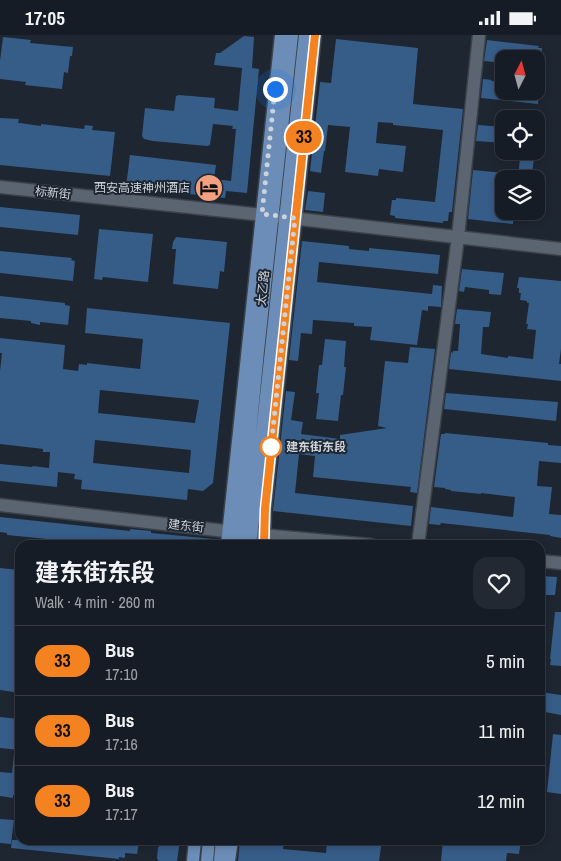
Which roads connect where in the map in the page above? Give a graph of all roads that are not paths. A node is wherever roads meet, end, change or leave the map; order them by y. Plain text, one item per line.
1 (281, 35) edge
2 (292, 35) edge
3 (305, 35) edge
4 (315, 35) edge
5 (478, 35) edge
6 (0, 187) edge
7 (279, 216) junction
8 (458, 237) junction
9 (561, 249) edge
10 (0, 505) edge
11 (248, 538) edge
12 (283, 540) edge
13 (419, 540) edge
14 (545, 561) edge
15 (561, 563) edge
16 (195, 845) edge
17 (209, 845) edge
18 (222, 845) edge
19 (231, 845) edge
20 (193, 861) edge
21 (207, 861) edge
22 (220, 861) edge
23 (229, 861) edge

1 - 7 main road
2 - 7 main road, 太乙路
3 - 7 main road, 太乙路
4 - 7 main road
5 - 8 street
6 - 7 street, 标新街
7 - 8 street, 标新街
7 - 11 main road
7 - 11 main road, 太乙路
8 - 9 street, 标新街
8 - 13 street
10 - 11 street, 建东街
11 - 12 street, 建东街
14 - 15 street
16 - 20 main road
17 - 21 main road
18 - 22 main road
19 - 23 main road

